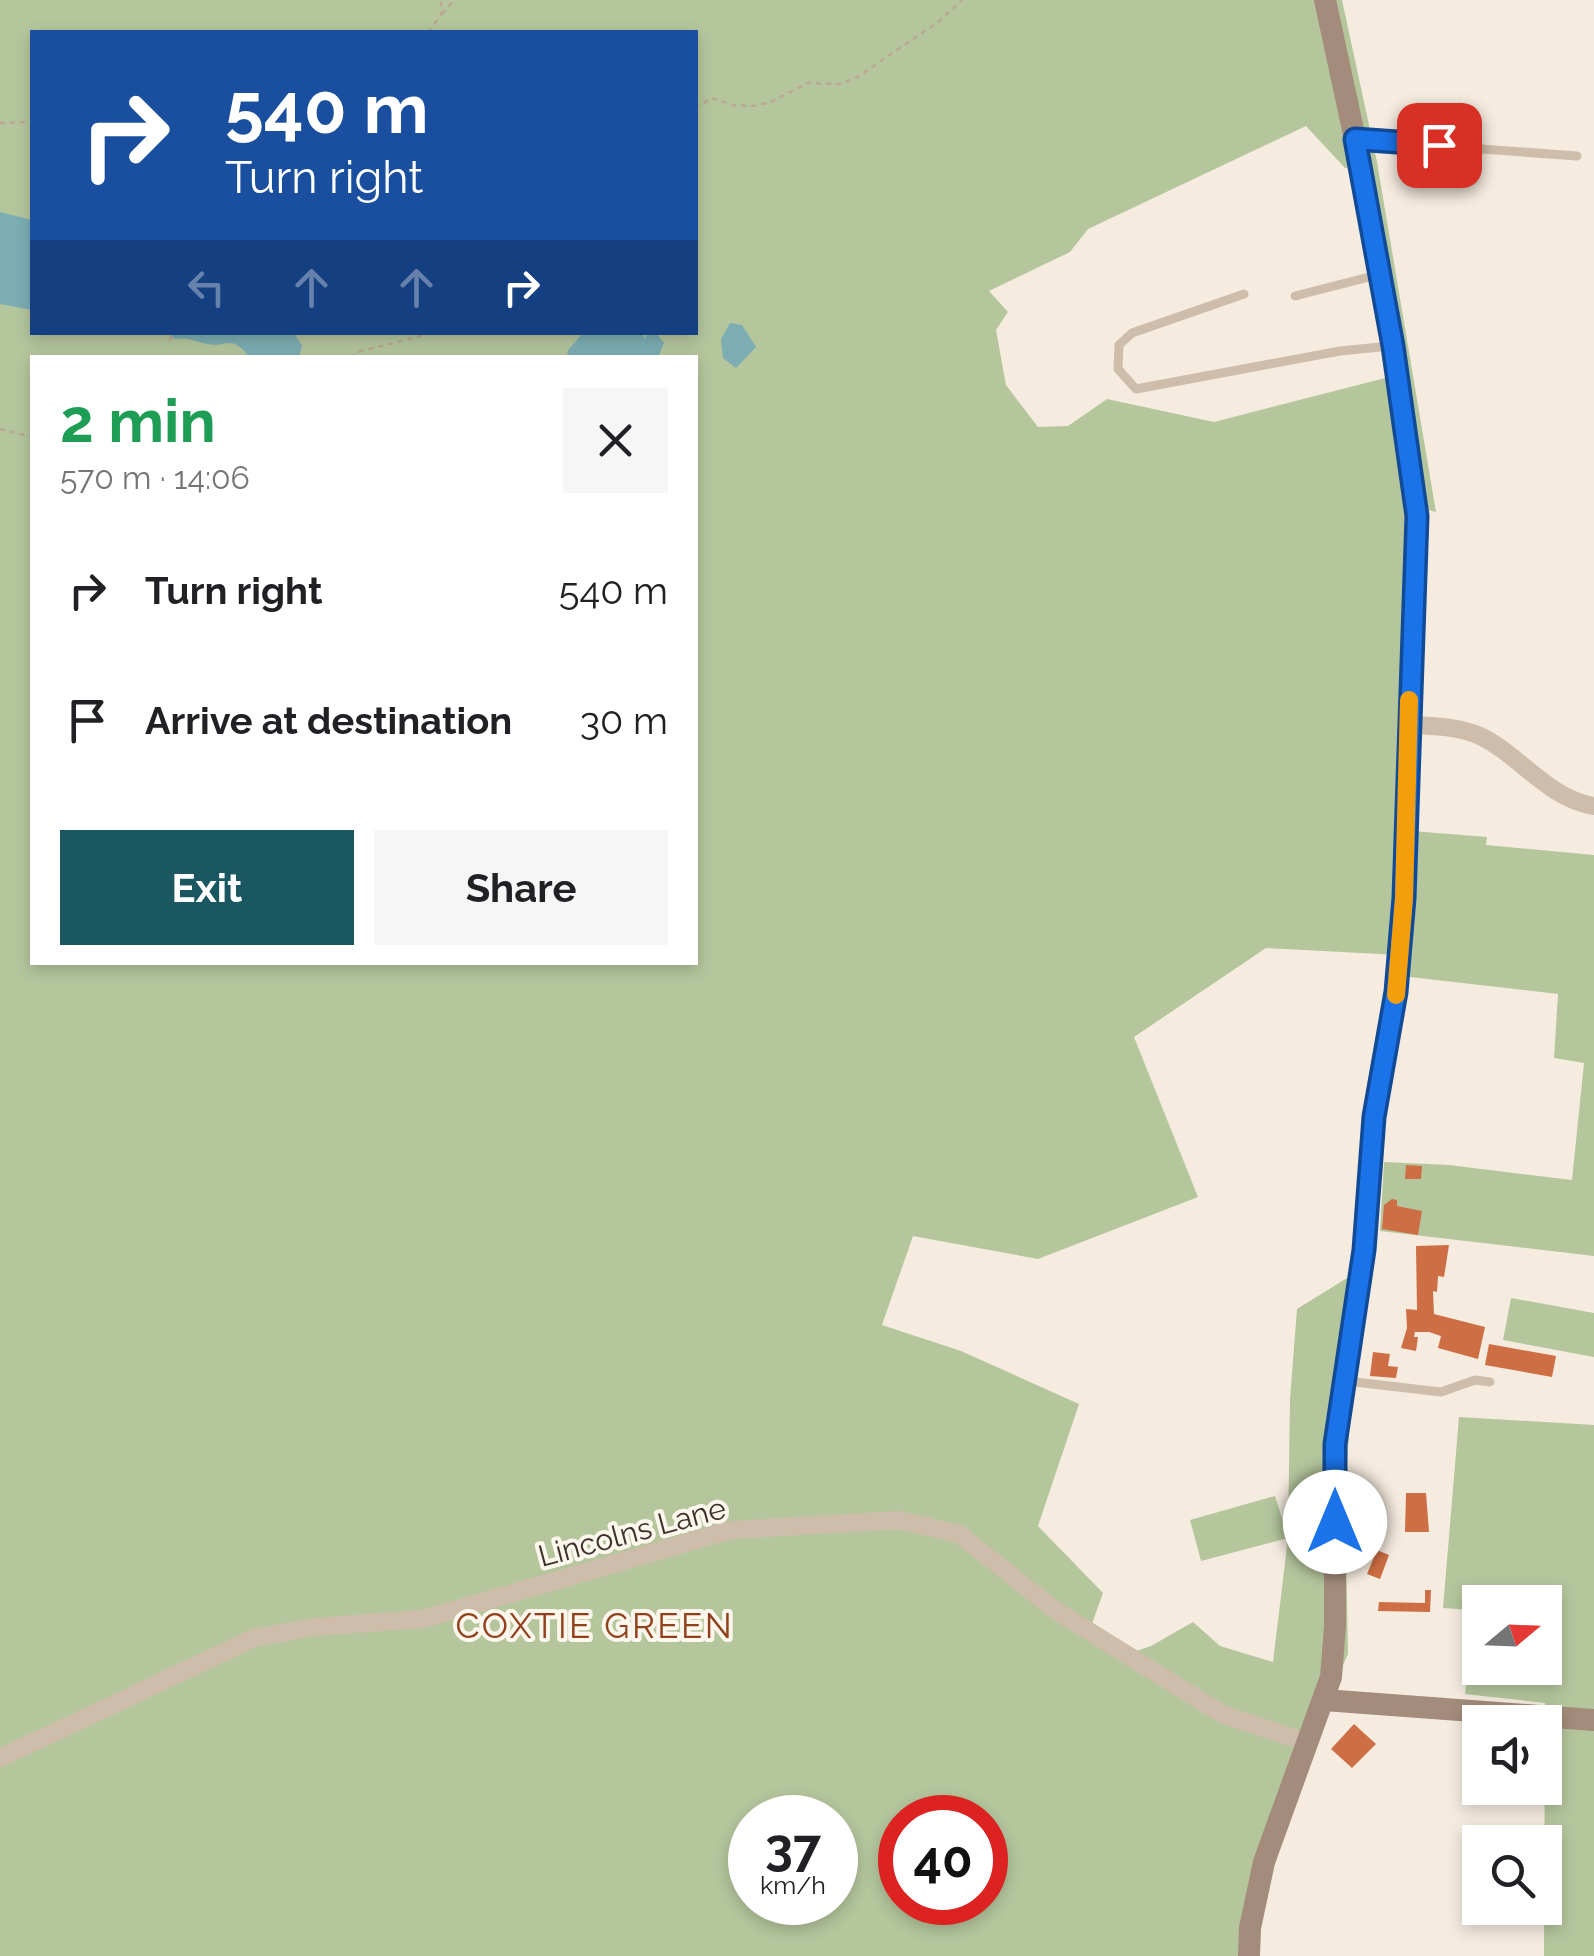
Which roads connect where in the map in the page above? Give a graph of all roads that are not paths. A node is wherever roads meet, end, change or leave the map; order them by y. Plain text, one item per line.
1 (1324, 0) edge
2 (1355, 139) junction
3 (1577, 156) dead end
4 (1380, 275) junction
5 (1244, 294) dead end
6 (1296, 296) dead end
7 (1393, 346) junction
8 (1409, 725) junction
9 (1594, 806) edge
10 (1343, 1381) junction
11 (1490, 1382) dead end
12 (1324, 1700) junction
13 (1594, 1720) edge
14 (1309, 1742) junction
15 (0, 1758) edge
16 (1249, 1956) edge

1 - 2 street
2 - 3 lane
2 - 4 street
4 - 6 lane
4 - 7 street
5 - 7 lane
7 - 8 street
8 - 9 street
8 - 10 street
10 - 11 lane
10 - 12 street
12 - 13 street
12 - 14 street
14 - 15 street, Lincolns Lane
14 - 16 street

